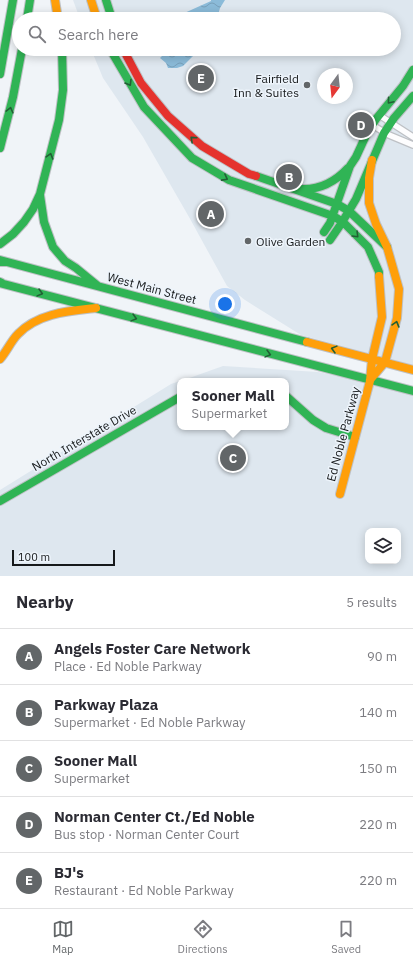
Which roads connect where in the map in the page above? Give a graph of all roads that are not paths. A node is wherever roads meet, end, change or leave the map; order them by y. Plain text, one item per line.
1 (13, 0) edge
2 (30, 0) edge
3 (55, 0) edge
4 (91, 0) edge
5 (106, 0) edge
6 (28, 12) edge
7 (57, 12) edge
8 (95, 12) edge
9 (110, 12) edge
10 (21, 56) edge
11 (62, 56) edge
12 (114, 56) edge
13 (127, 56) edge
14 (413, 70) edge
15 (0, 74) edge
16 (413, 96) edge
17 (379, 115) junction
18 (391, 123) junction
19 (372, 125) junction
20 (384, 132) junction
21 (413, 137) edge
22 (413, 145) edge
23 (0, 148) edge
24 (372, 160) junction
25 (350, 166) junction
26 (290, 188) junction
27 (40, 194) junction
28 (337, 204) junction
29 (349, 211) junction
30 (333, 216) junction
31 (343, 222) junction
32 (324, 232) dead end
33 (330, 240) dead end
34 (0, 244) edge
35 (387, 247) junction
36 (2, 261) edge
37 (1, 283) edge
38 (98, 286) junction
39 (96, 308) junction
40 (0, 359) edge
41 (372, 359) junction
42 (385, 362) junction
43 (413, 370) edge
44 (370, 381) junction
45 (413, 392) edge
46 (177, 399) edge
47 (289, 399) edge
48 (355, 437) junction
49 (340, 494) dead end
50 (0, 501) edge

1 - 15 main road
2 - 6 main road
3 - 7 main road
4 - 8 main road
5 - 9 main road
23 -> 10 main road
27 -> 11 main road
12 -> 30 main road, Ed Noble Parkway
26 -> 13 main road
14 -> 17 main road
16 - 18 main road
17 - 18 street
17 - 19 main road
18 - 20 main road
18 - 21 street
19 - 20 street
19 - 25 main road
20 - 22 street
20 - 24 main road
24 - 29 main road
24 - 35 main road, Ed Noble Parkway
25 - 26 main road
25 - 28 main road
26 - 28 main road
27 - 34 main road
27 - 38 main road
28 - 29 main road
28 - 30 main road
29 - 31 main road
29 - 35 main road
30 - 31 main road, Ed Noble Parkway
30 - 32 main road
31 - 33 main road
31 -> 41 main road, Ed Noble Parkway
42 -> 35 main road, Ed Noble Parkway
36 - 38 main road, West Main Street
37 -> 39 main road
41 -> 38 main road, West Main Street
39 - 40 main road
39 -> 44 main road
41 - 42 main road, West Main Street
41 - 44 main road, Ed Noble Parkway
42 - 43 main road, West Main Street
42 - 44 main road, Ed Noble Parkway
44 - 45 main road
44 - 48 main road, Ed Noble Parkway
46 - 50 main road, North Interstate Drive
47 - 48 main road
48 - 49 main road, Ed Noble Parkway

